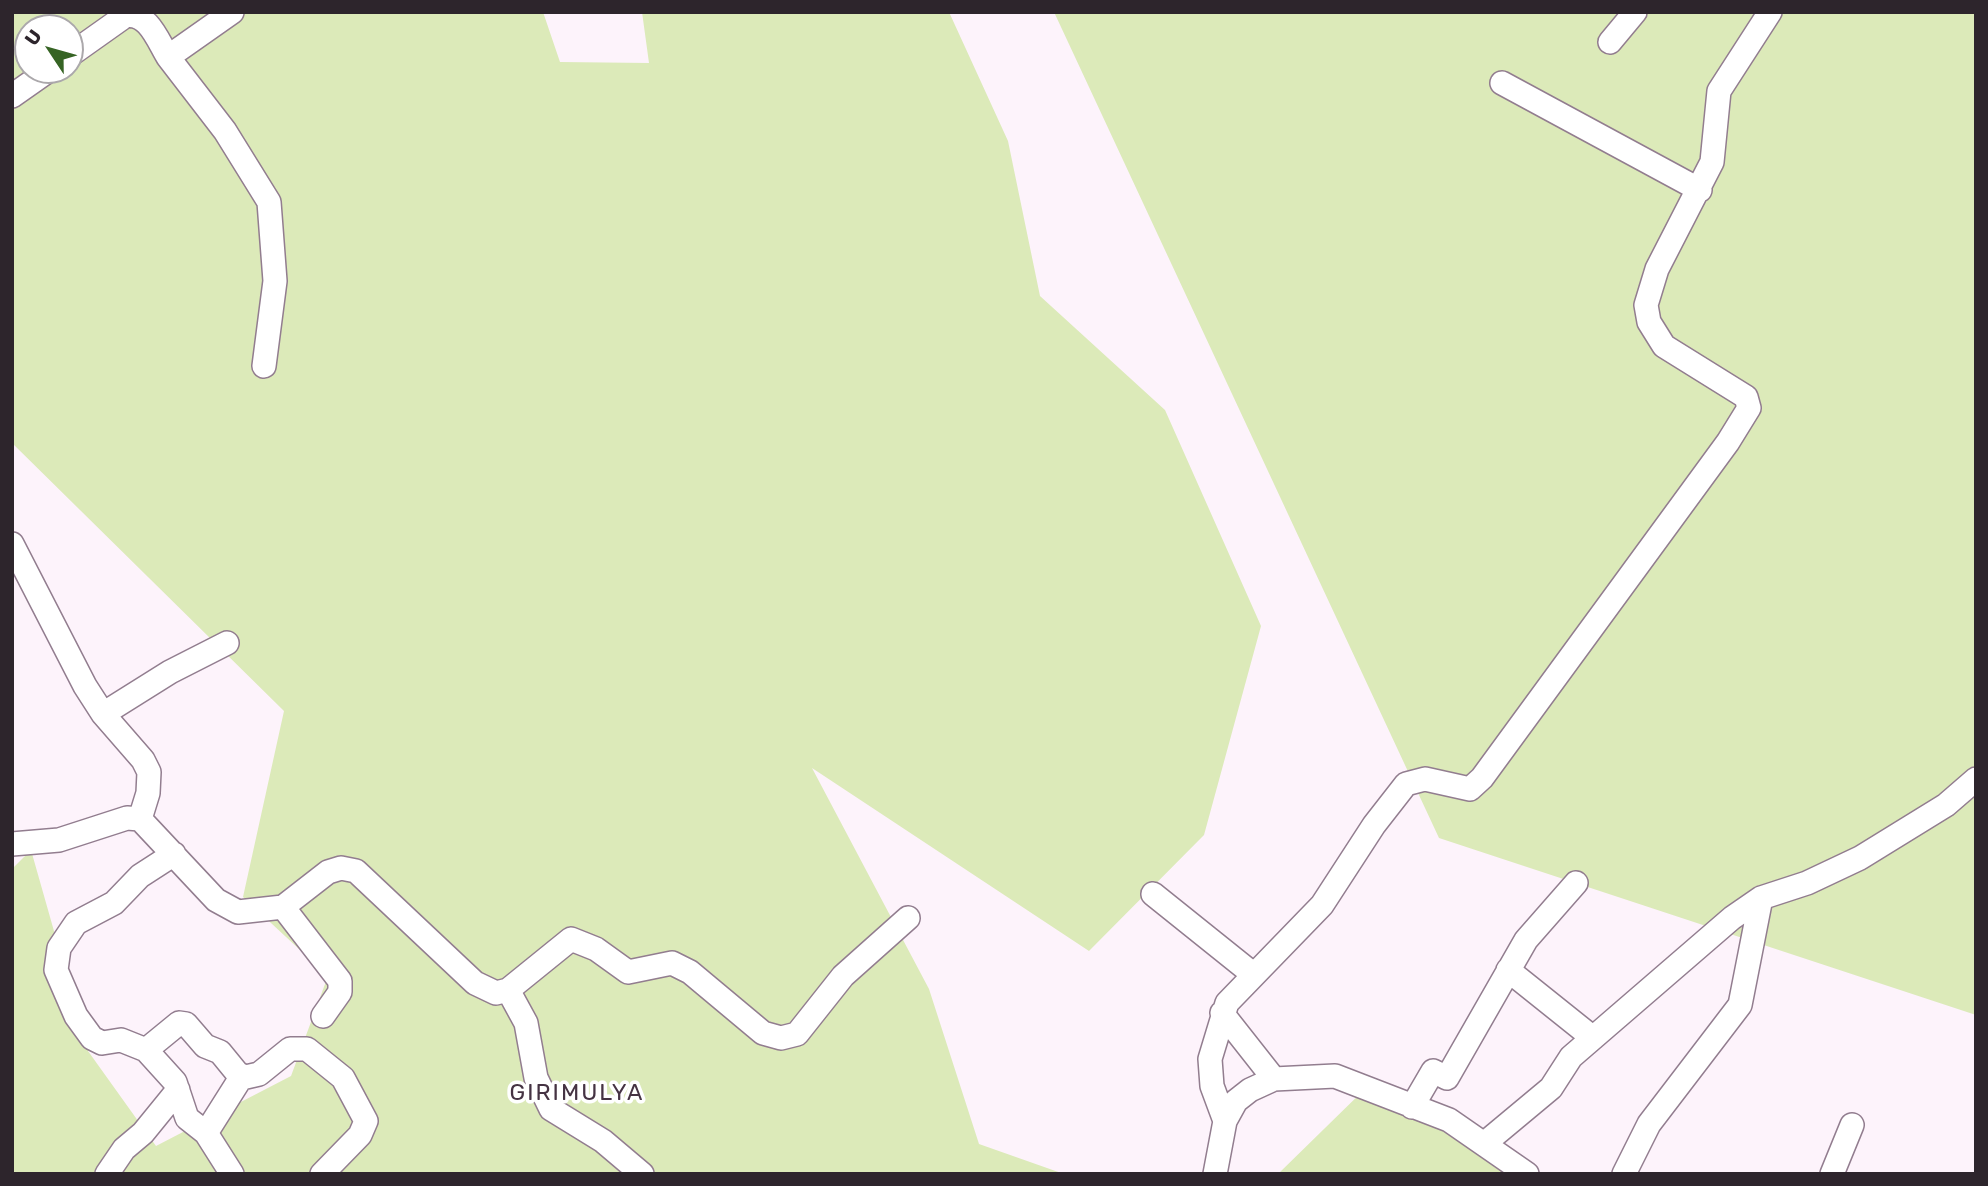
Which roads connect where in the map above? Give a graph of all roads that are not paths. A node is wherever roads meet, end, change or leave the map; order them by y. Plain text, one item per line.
1 (1635, 12) edge
2 (1770, 12) edge
3 (229, 13) edge
4 (1610, 42) dead end
5 (84, 45) edge
6 (168, 57) junction
7 (1502, 83) dead end
8 (29, 84) edge
9 (12, 96) edge
10 (1700, 190) junction
11 (264, 366) dead end
12 (12, 544) edge
13 (227, 643) dead end
14 (103, 715) junction
15 (1976, 779) edge
16 (140, 820) junction
17 (12, 844) edge
18 (174, 854) junction
19 (1576, 883) dead end
20 (1153, 894) dead end
21 (1761, 898) junction
22 (283, 907) junction
23 (908, 918) dead end
24 (1507, 970) junction
25 (1254, 975) junction
26 (508, 990) junction
27 (1222, 1013) junction
28 (323, 1016) dead end
29 (1593, 1038) junction
30 (146, 1050) junction
31 (242, 1076) junction
32 (1274, 1079) junction
33 (178, 1090) junction
34 (1412, 1107) junction
35 (1225, 1121) junction
36 (1852, 1125) dead end
37 (206, 1133) junction
38 (1485, 1143) junction
39 (107, 1174) edge
40 (232, 1174) edge
41 (322, 1174) edge
42 (642, 1174) edge
43 (1215, 1174) edge
44 (1527, 1174) edge
45 (1624, 1174) edge
46 (1832, 1174) edge

1 - 4 street
2 - 10 street
3 - 6 street
5 - 6 street
6 - 11 street
7 - 10 street
8 - 9 street
10 - 25 street
12 - 14 street
13 - 14 street
14 - 16 street
15 - 21 street
16 - 17 street
16 - 18 street
18 - 22 street
18 - 30 street
19 - 24 street
20 - 25 street
21 - 29 street
21 - 45 street
22 - 26 street
22 - 28 street
23 - 26 street
24 - 29 street
24 - 34 street
25 - 27 street
26 - 42 street
27 - 32 street
27 - 35 street
29 - 38 street
30 - 31 street
30 - 33 street
31 - 37 street
31 - 41 street
32 - 34 street
32 - 35 street
33 - 37 street
33 - 39 street
34 - 38 street
35 - 43 street
36 - 46 street
37 - 40 street
38 - 44 street

